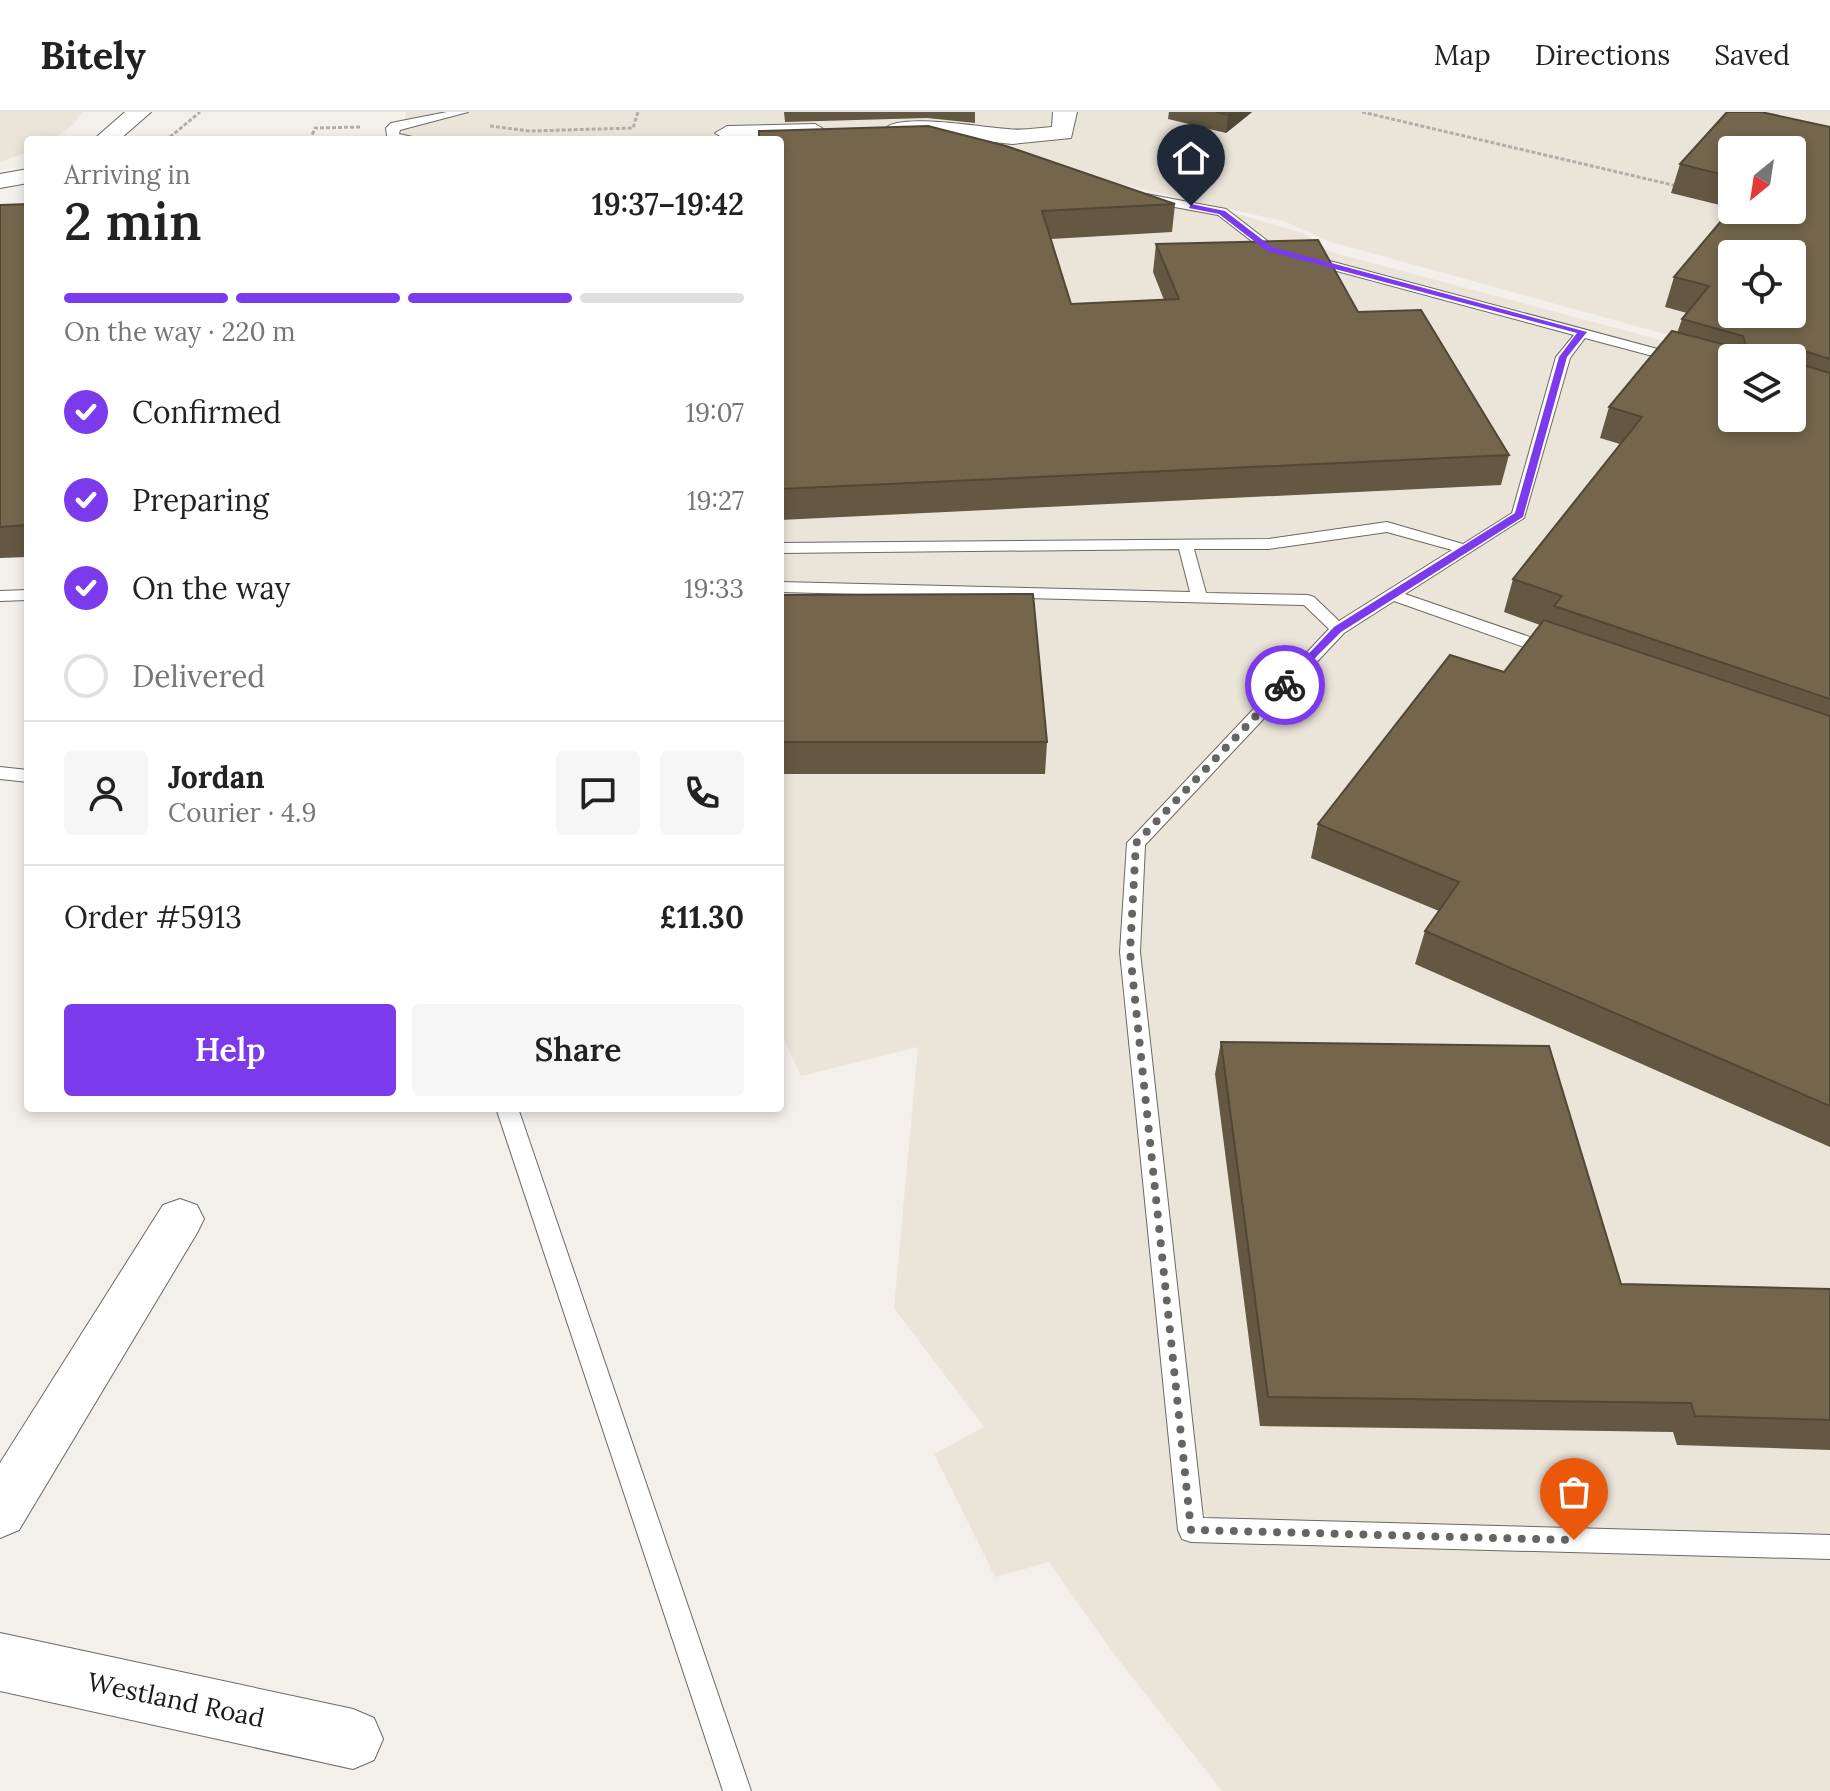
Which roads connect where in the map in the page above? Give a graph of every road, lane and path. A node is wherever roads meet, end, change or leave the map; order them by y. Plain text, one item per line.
1 (161, 112) edge
2 (200, 112) edge
3 (411, 112) edge
4 (462, 112) edge
5 (1065, 112) edge
6 (1362, 112) edge
7 (134, 114) edge
8 (392, 128) junction
9 (881, 130) edge
10 (835, 131) edge
11 (727, 133) dead end
12 (109, 136) edge
13 (171, 136) edge
14 (393, 136) edge
15 (24, 177) edge
16 (0, 181) edge
17 (1677, 186) dead end
18 (1130, 195) edge
19 (1583, 332) junction
20 (1718, 369) edge
21 (1185, 544) junction
22 (784, 548) edge
23 (1464, 549) junction
24 (784, 587) edge
25 (24, 595) edge
26 (1392, 595) junction
27 (0, 596) edge
28 (1199, 597) junction
29 (1338, 629) junction
30 (1573, 658) edge
31 (0, 773) edge
32 (24, 776) edge
33 (508, 1112) edge
34 (180, 1219) dead end
35 (0, 1512) edge
36 (1830, 1547) edge
37 (0, 1662) edge
38 (353, 1739) dead end
39 (737, 1791) edge

1 - 7 street
2 - 13 path
3 - 8 lane
4 - 8 lane
5 - 9 street
6 - 17 path
7 - 12 street
8 - 14 lane
10 - 11 street
15 - 16 street
18 - 19 lane
19 - 20 lane
19 - 23 lane
21 - 22 lane
21 - 23 lane
21 - 28 lane
23 - 26 lane
24 - 28 lane
25 - 27 lane
26 - 29 lane
26 - 30 lane
28 - 29 lane
29 - 36 lane
31 - 32 lane
33 - 39 lane
34 - 35 street
37 - 38 street, Westland Road

